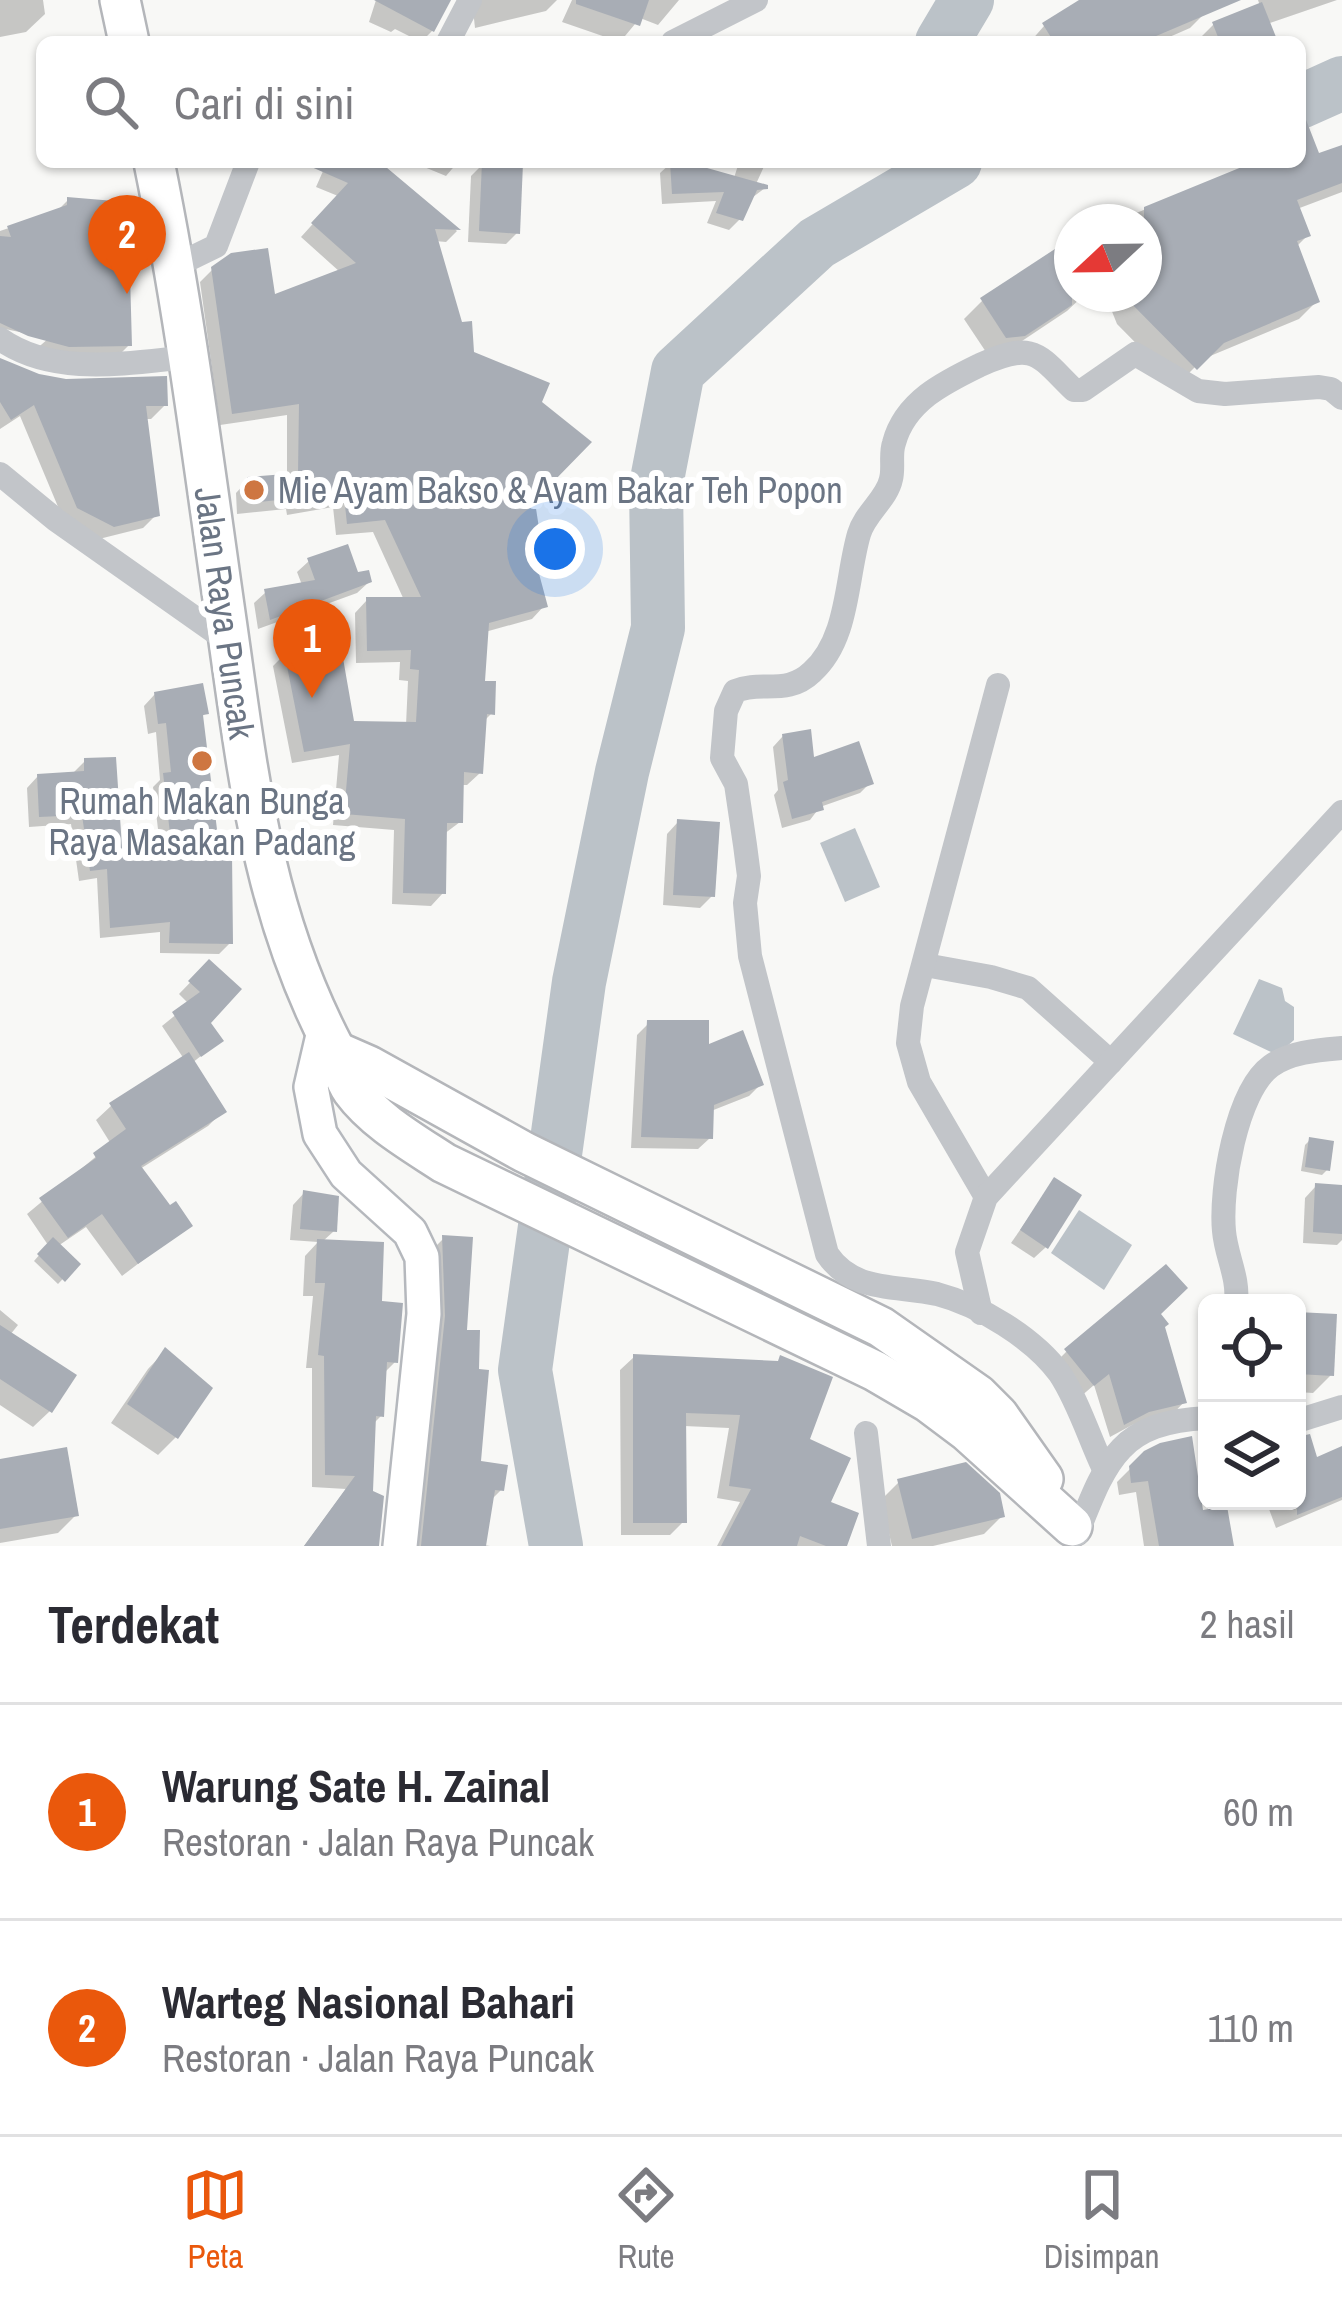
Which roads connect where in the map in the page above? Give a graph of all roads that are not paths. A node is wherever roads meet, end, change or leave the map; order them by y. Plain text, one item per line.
1 (120, 0) edge
2 (470, 0) edge
3 (755, 0) edge
4 (128, 36) edge
5 (451, 36) edge
6 (685, 36) edge
7 (155, 168) edge
8 (246, 168) edge
9 (176, 266) junction
10 (0, 339) edge
11 (189, 357) junction
12 (1342, 398) edge
13 (0, 474) edge
14 (229, 642) junction
15 (998, 685) dead end
16 (1342, 812) edge
17 (925, 965) junction
18 (1342, 1048) edge
19 (345, 1059) junction
20 (1111, 1062) junction
21 (986, 1197) junction
22 (1238, 1294) edge
23 (981, 1313) junction
24 (1342, 1407) edge
25 (1198, 1418) edge
26 (1306, 1418) edge
27 (866, 1433) dead end
28 (1103, 1467) junction
29 (1077, 1535) edge
30 (400, 1546) edge
31 (879, 1546) edge

1 - 4 highway
2 - 5 street
3 - 6 street
7 - 9 highway, Jalan Raya Puncak
8 - 9 street
9 - 11 highway, Jalan Raya Puncak
10 - 11 street
11 - 14 highway, Jalan Raya Puncak
12 - 23 street
13 - 14 street
14 - 19 highway, Jalan Raya Puncak
15 - 17 street
16 - 20 street
17 - 20 street
17 - 21 street
18 - 22 street
19 - 29 highway, Jalan Raya Puncak
19 - 30 main road
20 - 21 street
21 - 23 street
23 - 28 street
24 - 26 street
25 - 28 street
27 - 31 street
28 - 29 street

